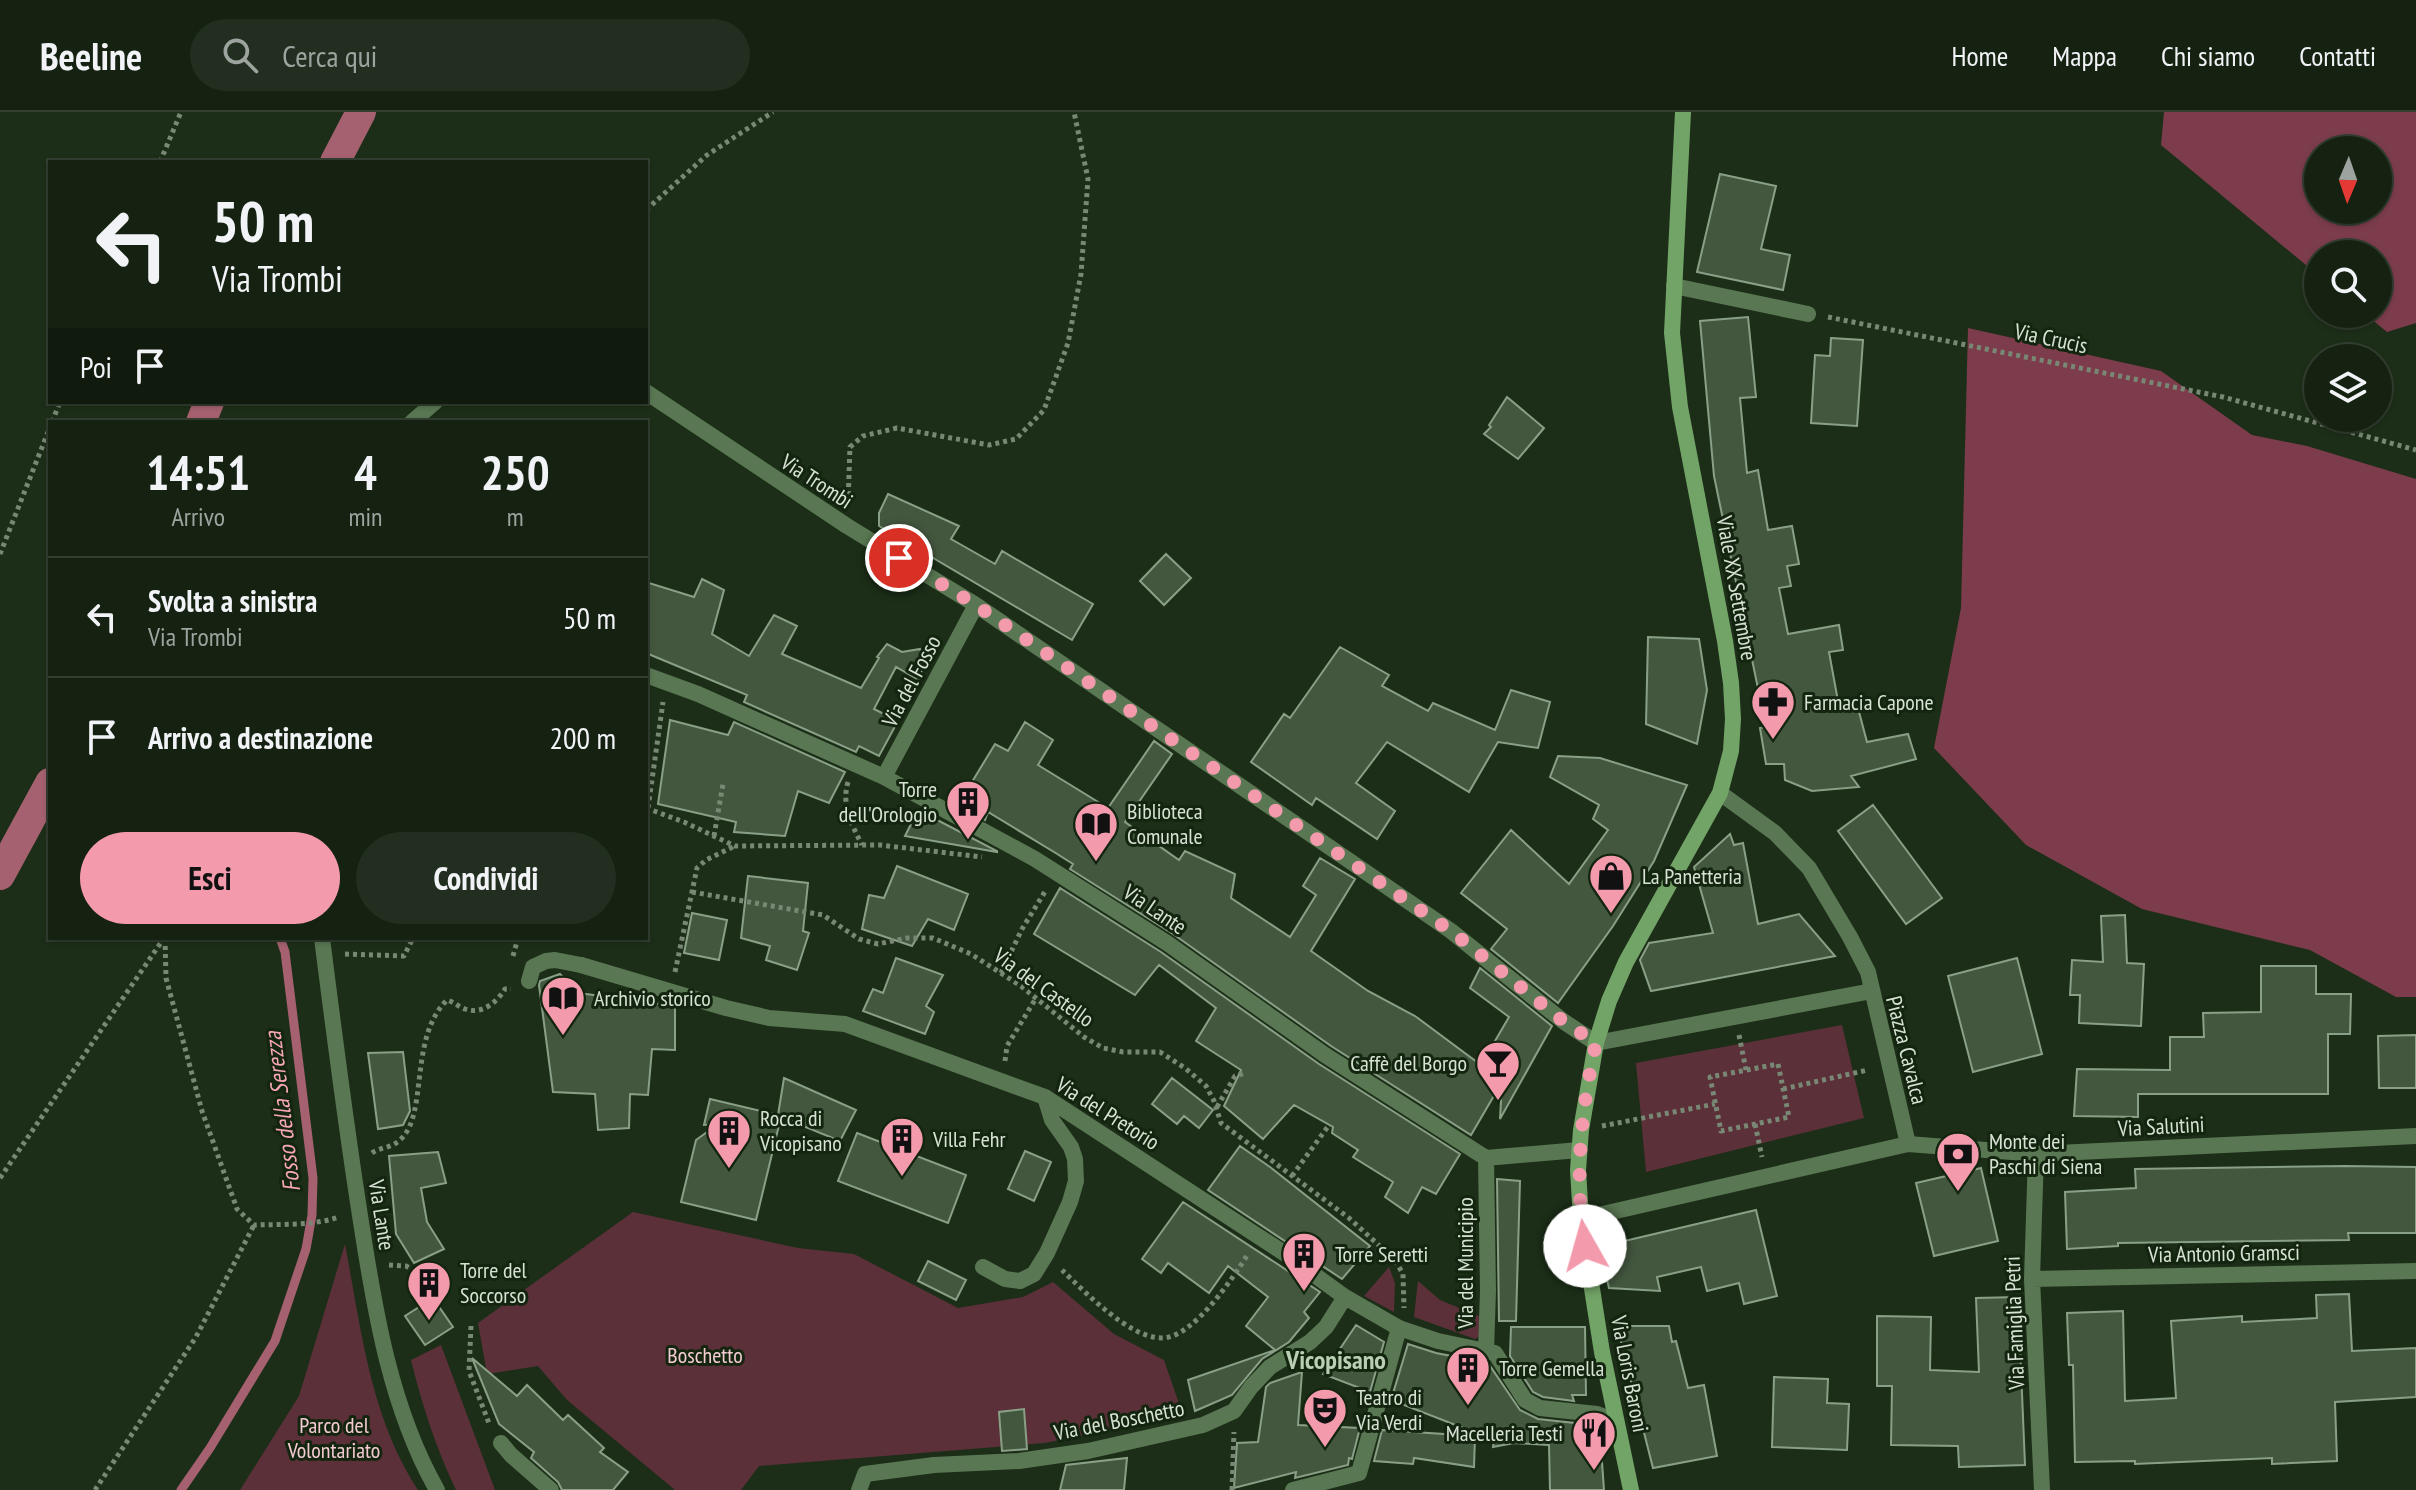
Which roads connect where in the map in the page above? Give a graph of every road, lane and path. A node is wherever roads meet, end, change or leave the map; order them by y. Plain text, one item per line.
1 (181, 112) edge
2 (773, 112) edge
3 (1074, 112) edge
4 (1683, 112) edge
5 (1694, 112) edge
6 (1682, 131) junction
7 (161, 160) edge
8 (648, 208) edge
9 (1674, 286) junction
10 (1808, 314) joint
11 (648, 393) edge
12 (433, 404) edge
13 (414, 420) edge
14 (48, 433) edge
15 (2416, 450) edge
16 (847, 526) junction
17 (0, 554) edge
18 (976, 605) junction
19 (648, 676) edge
20 (660, 717) dead end
21 (851, 776) dead end
22 (884, 777) junction
23 (723, 784) dead end
24 (1720, 793) junction
25 (648, 801) edge
26 (648, 808) edge
27 (714, 836) junction
28 (862, 845) junction
29 (735, 846) junction
30 (992, 857) dead end
31 (1058, 873) junction
32 (692, 892) junction
33 (164, 940) edge
34 (165, 940) edge
35 (322, 940) edge
36 (412, 940) edge
37 (360, 954) dead end
38 (678, 955) dead end
39 (1001, 973) junction
40 (523, 984) joint
41 (1872, 991) junction
42 (1036, 998) junction
43 (1735, 1016) junction
44 (1596, 1043) junction
45 (1889, 1066) junction
46 (1009, 1069) dead end
47 (1746, 1070) junction
48 (1245, 1073) dead end
49 (1783, 1089) junction
50 (1045, 1097) junction
51 (1715, 1104) junction
52 (1216, 1107) junction
53 (1755, 1124) junction
54 (1329, 1125) dead end
55 (1581, 1130) junction
56 (2416, 1136) edge
57 (1908, 1144) junction
58 (1579, 1150) junction
59 (2036, 1154) junction
60 (1486, 1158) junction
61 (353, 1169) junction
62 (1292, 1176) junction
63 (0, 1178) edge
64 (1766, 1178) junction
65 (1581, 1219) junction
66 (327, 1221) dead end
67 (254, 1225) junction
68 (1261, 1238) junction
69 (1047, 1253) junction
70 (368, 1263) junction
71 (983, 1267) dead end
72 (2416, 1271) edge
73 (2032, 1279) junction
74 (449, 1291) dead end
75 (1345, 1297) junction
76 (471, 1326) dead end
77 (1399, 1328) junction
78 (1486, 1351) junction
79 (1234, 1411) junction
80 (1616, 1421) junction
81 (501, 1443) joint
82 (95, 1490) edge
83 (437, 1490) edge
84 (551, 1490) edge
85 (859, 1490) edge
86 (1232, 1490) edge
87 (1293, 1490) edge
88 (1631, 1490) edge
89 (2042, 1490) edge

1 - 7 path
2 - 8 path
3 - 16 path
4 - 6 street, Viale XX Settembre
5 - 6 street
6 - 9 street, Viale XX Settembre
9 - 10 street
9 - 24 street, Viale XX Settembre
10 - 15 path, Via Crucis
11 - 16 street, Via Trombi
12 - 13 street
14 - 17 path
16 - 18 street, Via Trombi
18 - 22 street, Via del Fosso
18 - 44 street, Via Trombi
19 - 22 street, Via Lante
20 - 25 path
21 - 28 path
22 - 31 street, Via Lante
23 - 27 path
24 - 41 street
24 - 44 street, Viale XX Settembre
26 - 27 path
27 - 29 path
28 - 29 path
28 - 30 path
29 - 32 path
31 - 39 path
31 - 60 street, Via Lante
32 - 38 path
32 - 39 path, Via del Castello
33 - 63 path
34 - 67 path
35 - 61 street, Via Lante
36 - 37 path
39 - 42 path, Via del Castello
40 - 50 street, Via del Pretorio
40 - 61 path
41 - 43 street, Piazza Cavalca
41 - 45 street, Piazza Cavalca
42 - 46 path
42 - 52 path, Via del Castello
43 - 44 street, Piazza Cavalca
43 - 47 path
44 - 55 street
45 - 49 path
45 - 57 street, Piazza Cavalca
47 - 49 path
47 - 51 path
48 - 52 path
49 - 53 path
50 - 68 street, Via del Pretorio
50 - 69 street
51 - 53 path
51 - 55 path
52 - 62 path, Via del Castello
53 - 64 path
54 - 62 path
55 - 58 street
56 - 59 street, Via Salutini
57 - 59 street, Via Salutini
57 - 64 street
58 - 60 street
58 - 65 street
59 - 73 street, Via Famiglia Petri
60 - 78 street, Via del Municipio
61 - 70 street, Via Lante
62 - 77 path, Via del Castello
64 - 65 street
65 - 80 street, Via Loris Baroni
66 - 67 path
67 - 82 path
68 - 69 path
68 - 75 street, Via del Pretorio
69 - 71 street
70 - 74 path
70 - 83 street, Via Lante
72 - 73 street, Via Antonio Gramsci
73 - 89 street, Via Famiglia Petri
75 - 77 street, Via del Pretorio
75 - 79 street, Via del Boschetto
76 - 81 path
77 - 78 street, Via del Pretorio
77 - 87 street
78 - 80 street, Via del Municipio
79 - 85 street, Via del Boschetto
79 - 86 path
80 - 88 street, Via Loris Baroni
81 - 84 street

